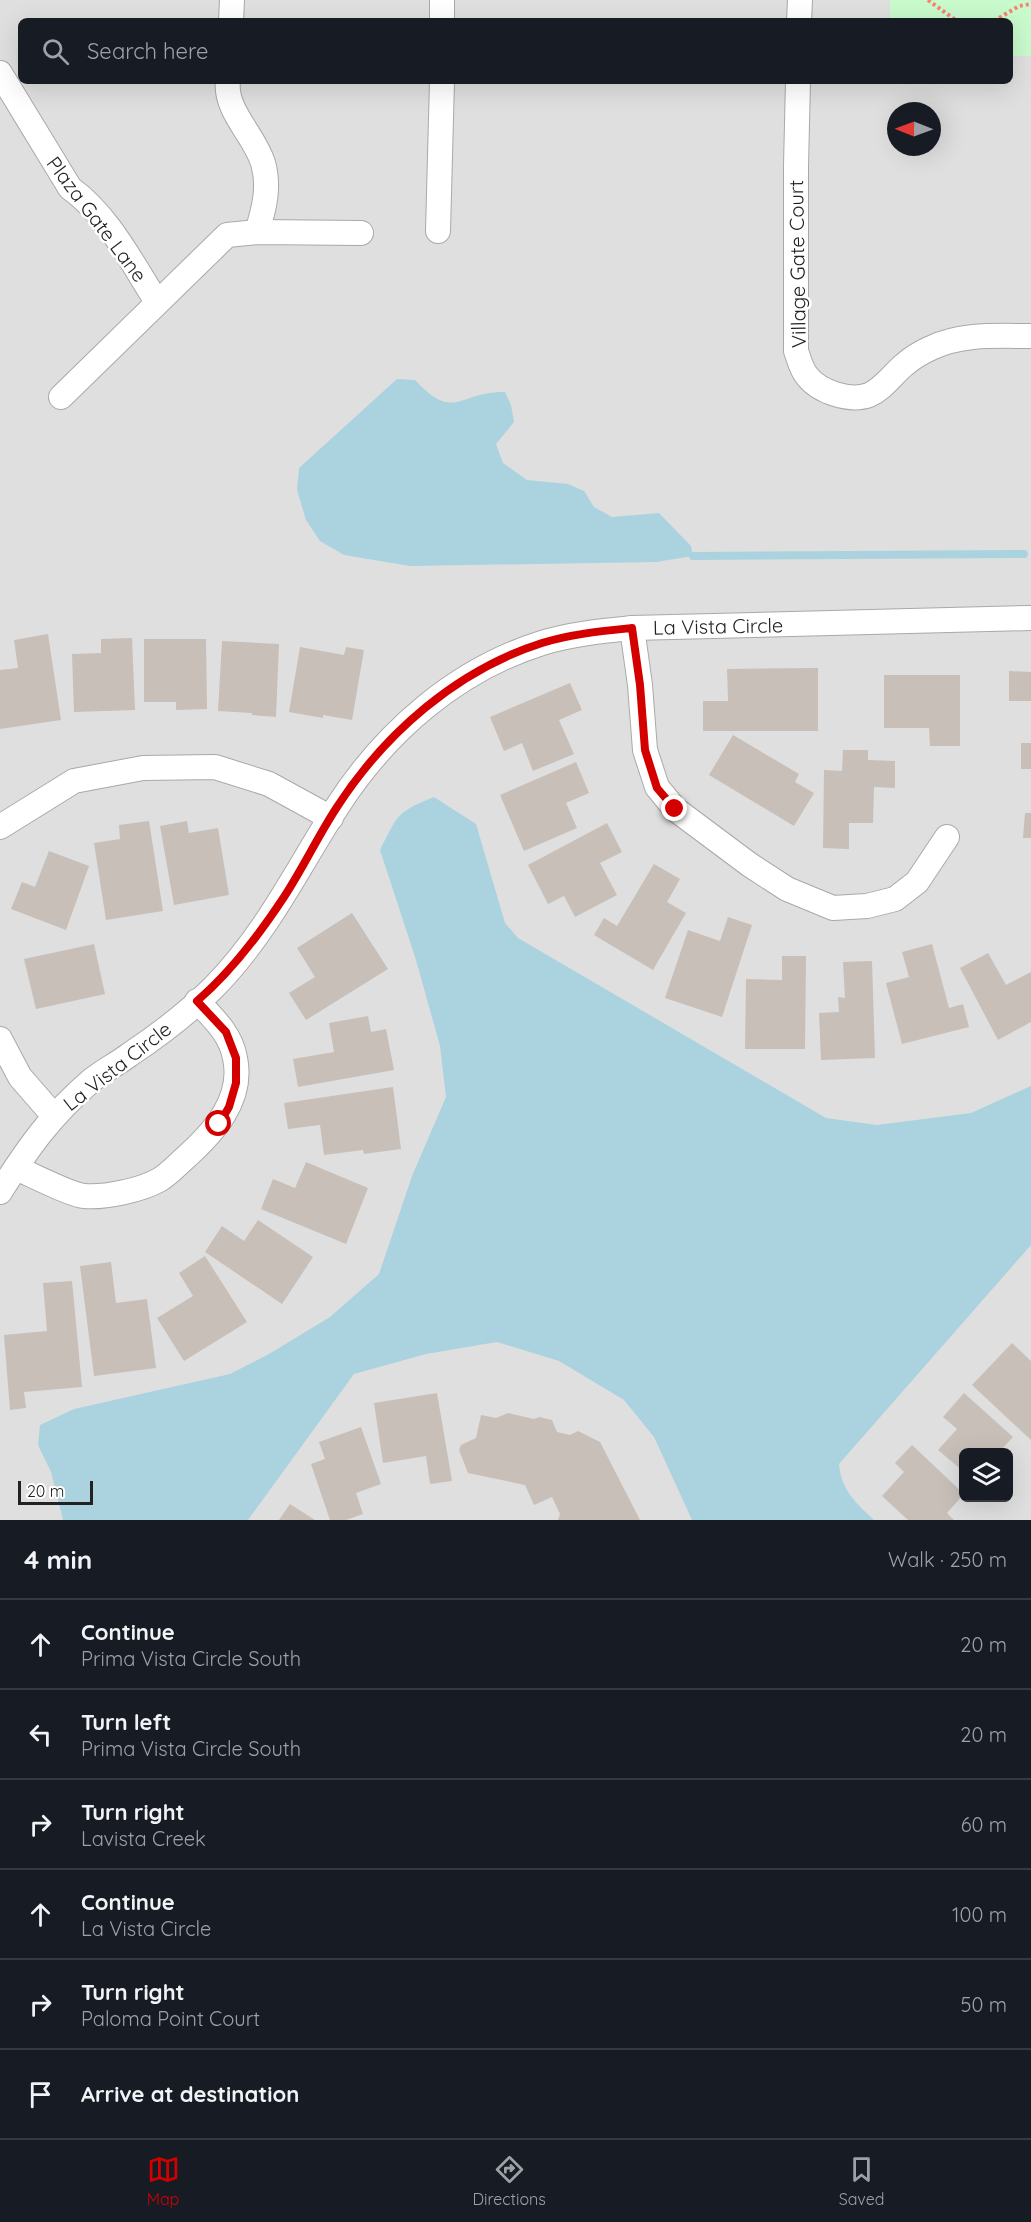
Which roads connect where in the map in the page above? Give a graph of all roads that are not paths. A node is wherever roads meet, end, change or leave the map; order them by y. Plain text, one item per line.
1 (232, 0) edge
2 (442, 0) edge
3 (800, 0) edge
4 (231, 18) edge
5 (442, 18) edge
6 (799, 18) edge
7 (0, 73) edge
8 (228, 84) edge
9 (442, 84) edge
10 (798, 84) edge
11 (438, 231) dead end
12 (257, 232) junction
13 (361, 233) dead end
14 (157, 302) junction
15 (1031, 336) edge
16 (61, 397) dead end
17 (1031, 618) edge
18 (632, 628) junction
19 (331, 818) junction
20 (0, 826) edge
21 (947, 837) dead end
22 (197, 1001) junction
23 (0, 1039) edge
24 (54, 1116) junction
25 (16, 1168) junction
26 (0, 1192) edge

1 - 4 street
2 - 5 street
3 - 6 street
7 - 14 street, Plaza Gate Lane
8 - 12 street
9 - 11 street
10 - 15 street, Village Gate Court
12 - 13 street
12 - 14 street
14 - 16 street
17 - 18 street, La Vista Circle
18 - 19 street, La Vista Circle
18 - 21 street
19 - 20 street
19 - 22 street, La Vista Circle
22 - 24 street, La Vista Circle
22 - 25 street
23 - 24 street
24 - 25 street, La Vista Circle
25 - 26 street, La Vista Circle

